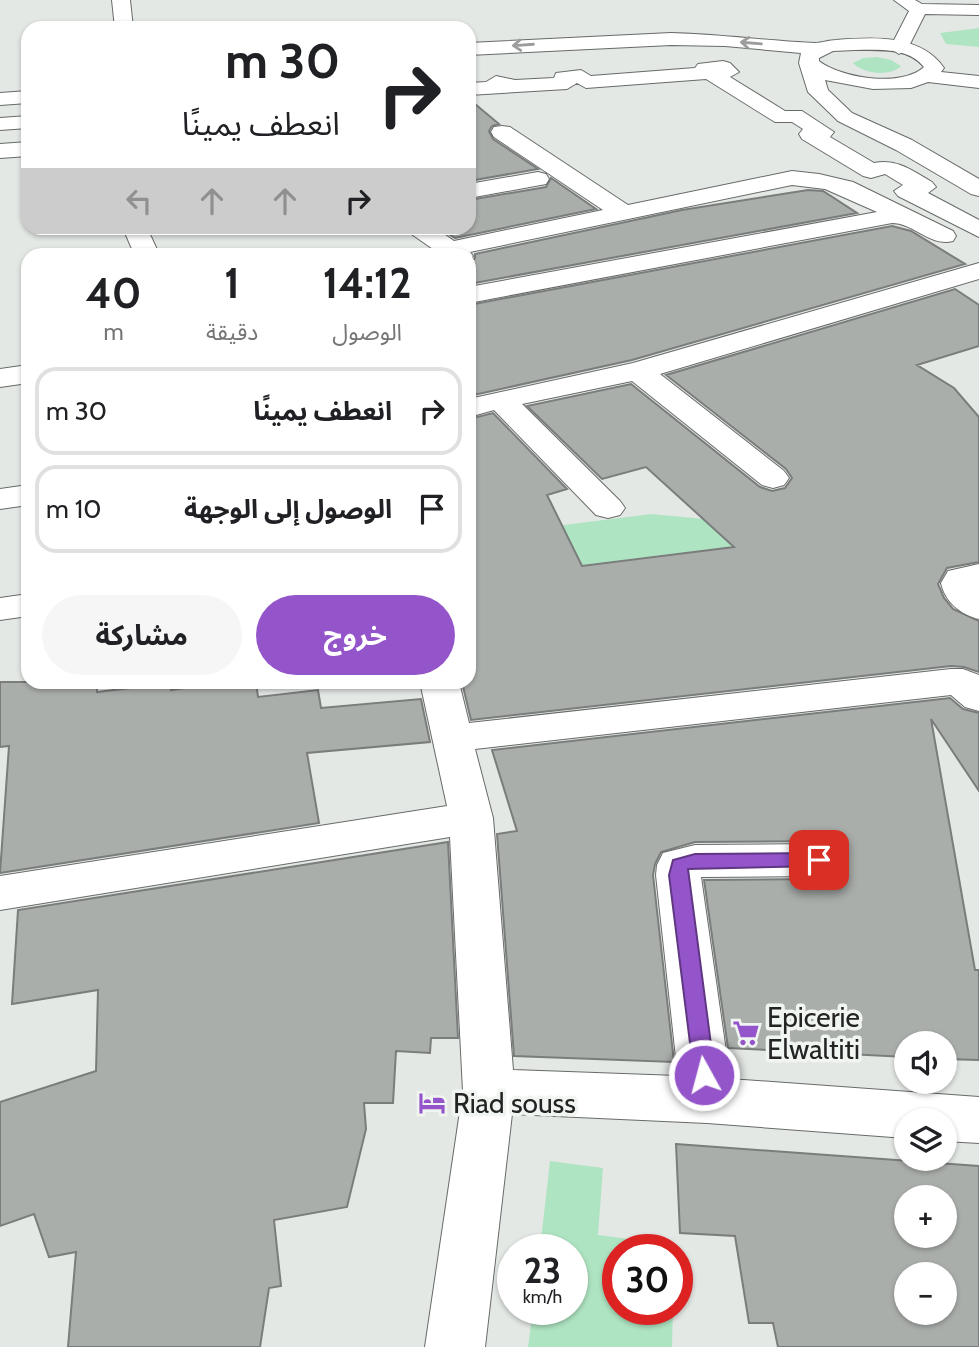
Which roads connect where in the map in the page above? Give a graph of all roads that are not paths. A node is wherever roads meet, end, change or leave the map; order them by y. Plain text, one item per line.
1 (121, 0) edge
2 (910, 4) edge
3 (979, 10) edge
4 (123, 21) edge
5 (899, 48) junction
6 (476, 49) edge
7 (813, 60) junction
8 (476, 65) edge
9 (979, 66) edge
10 (928, 68) junction
11 (476, 70) edge
12 (751, 70) dead end
13 (21, 82) edge
14 (979, 82) edge
15 (0, 83) edge
16 (888, 83) junction
17 (476, 89) edge
18 (538, 95) dead end
19 (797, 97) dead end
20 (21, 100) edge
21 (0, 102) edge
22 (476, 102) edge
23 (21, 122) edge
24 (0, 124) edge
25 (502, 132) dead end
26 (904, 145) junction
27 (21, 150) edge
28 (0, 151) edge
29 (538, 179) dead end
30 (979, 189) edge
31 (476, 190) edge
32 (622, 212) junction
33 (979, 214) edge
34 (900, 215) junction
35 (979, 230) edge
36 (429, 235) edge
37 (448, 248) edge
38 (476, 252) edge
39 (979, 256) edge
40 (476, 267) edge
41 (979, 271) edge
42 (505, 288) junction
43 (476, 294) edge
44 (638, 371) junction
45 (21, 375) edge
46 (0, 378) edge
47 (480, 401) edge
48 (773, 478) dead end
49 (21, 496) edge
50 (0, 499) edge
51 (608, 508) dead end
52 (979, 575) edge
53 (21, 606) edge
54 (979, 608) edge
55 (0, 609) edge
56 (441, 689) edge
57 (979, 698) edge
58 (453, 738) junction
59 (471, 818) junction
60 (819, 860) dead end
61 (0, 893) edge
62 (489, 1091) junction
63 (707, 1100) junction
64 (979, 1120) edge
65 (455, 1347) edge

1 - 4 street
2 - 3 street
2 - 5 street
5 - 7 street
5 - 10 street
7 -> 6 street
7 - 8 street
7 - 16 street
7 - 26 street
9 - 10 street
10 - 14 street
10 - 16 street
11 - 12 street
13 - 15 street
16 - 26 street
17 - 35 street
18 - 22 street
19 - 33 street
20 - 21 street
23 - 24 street
25 - 32 street
26 - 30 street
27 - 28 street
29 - 31 street
32 - 34 street
32 - 38 street
34 - 39 street
34 - 42 street
36 - 37 street
40 - 42 street
41 - 44 street
42 - 43 street
44 - 47 street
44 - 48 street
45 - 46 street
47 - 51 street
49 - 50 street
52 - 54 street
53 - 55 street
56 - 58 street
57 - 58 street
58 - 59 street
59 - 61 street
59 - 62 street
60 - 63 street
62 - 63 street
62 - 65 street
63 - 64 street

